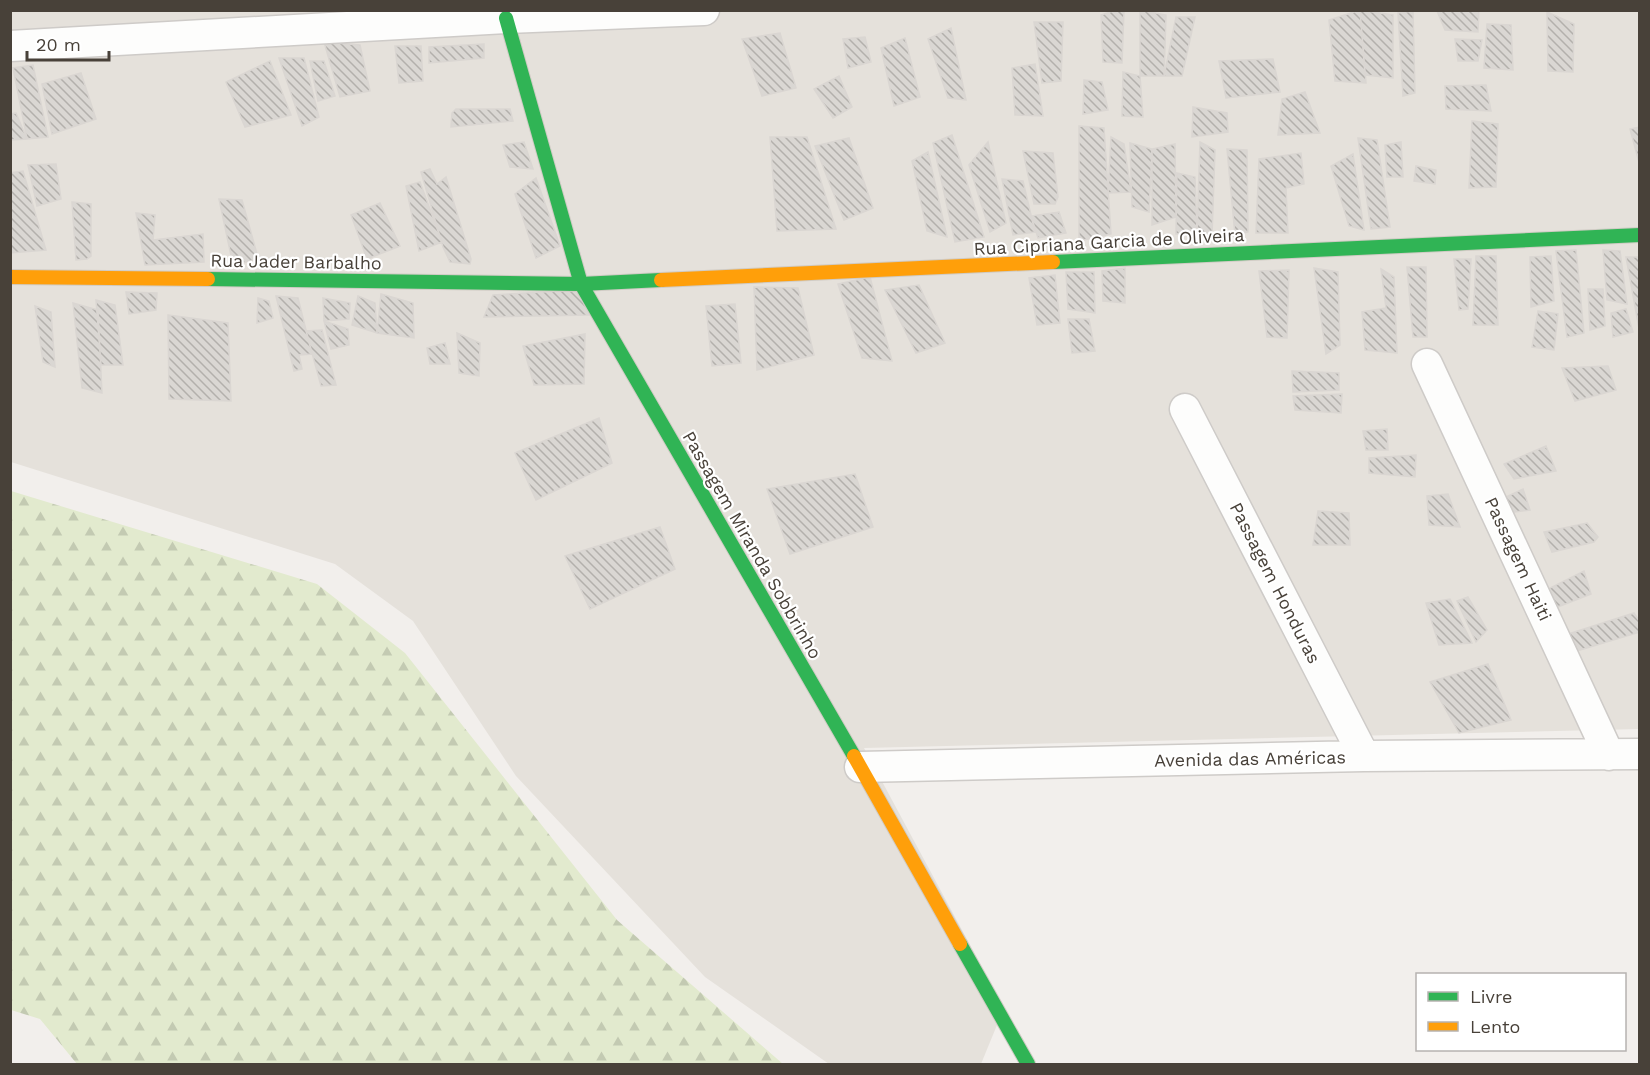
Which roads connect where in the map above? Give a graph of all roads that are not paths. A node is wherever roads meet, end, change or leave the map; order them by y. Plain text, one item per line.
1 (704, 10) edge
2 (506, 18) junction
3 (10, 46) edge
4 (1640, 236) edge
5 (10, 277) edge
6 (581, 284) junction
7 (1427, 364) dead end
8 (1185, 409) dead end
9 (1640, 754) edge
10 (1609, 755) junction
11 (1364, 756) junction
12 (860, 767) junction
13 (1028, 1065) edge

1 - 2 street
2 - 3 street
2 - 6 street, Passagem Miranda Sobbrinho
4 - 6 street, Rua Cipriana Garcia de Oliveira
5 - 6 street, Rua Jader Barbalho
6 - 12 street, Passagem Miranda Sobbrinho
7 - 10 street, Passagem Haiti
8 - 11 street, Passagem Honduras
9 - 10 street, Avenida das Américas
10 - 11 street, Avenida das Américas
11 - 12 street, Avenida das Américas
12 - 13 street, Passagem Miranda Sobbrinho

